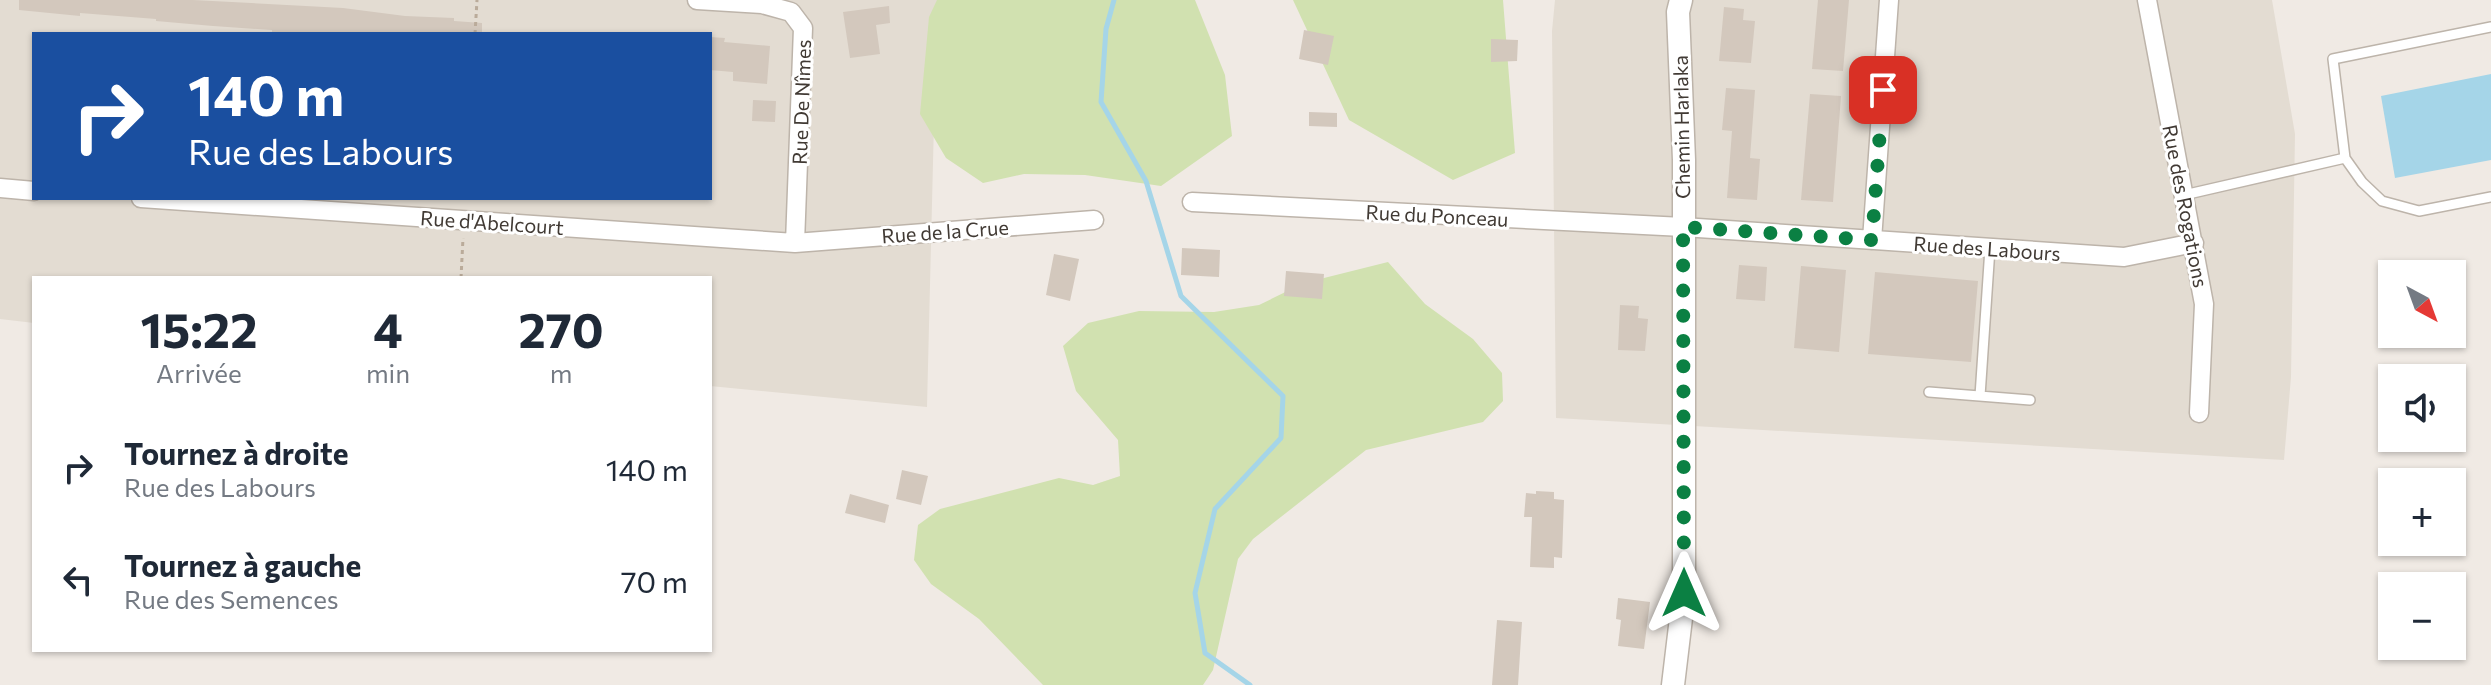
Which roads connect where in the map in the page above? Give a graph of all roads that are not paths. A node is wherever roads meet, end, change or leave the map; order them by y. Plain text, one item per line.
1 (697, 0) edge
2 (1681, 0) edge
3 (1889, 0) edge
4 (2147, 0) edge
5 (2491, 27) edge
6 (2345, 158) junction
7 (0, 188) edge
8 (32, 191) edge
9 (2184, 195) junction
10 (2491, 197) edge
11 (170, 200) edge
12 (1192, 202) dead end
13 (1094, 220) dead end
14 (1683, 227) junction
15 (1872, 240) junction
16 (795, 243) junction
17 (2194, 243) junction
18 (1990, 248) junction
19 (1929, 392) dead end
20 (1980, 396) junction
21 (2030, 400) dead end
22 (2199, 413) dead end
23 (1673, 685) edge

1 - 16 street, Rue De Nîmes
2 - 14 street, Chemin Harlaka
3 - 15 street
4 - 9 street, Rue des Rogations
5 - 6 lane
6 - 9 lane
6 - 10 lane
7 - 8 street
9 - 17 street, Rue des Rogations
11 - 16 street, Rue d'Abelcourt
12 - 14 street, Rue du Ponceau
13 - 16 street, Rue de la Crue
14 - 15 street, Rue des Labours
14 - 23 street, Chemin Harlaka
15 - 18 street, Rue des Labours
17 - 18 street, Rue des Labours
17 - 22 street, Rue des Rogations
18 - 20 lane
19 - 20 lane
20 - 21 lane

